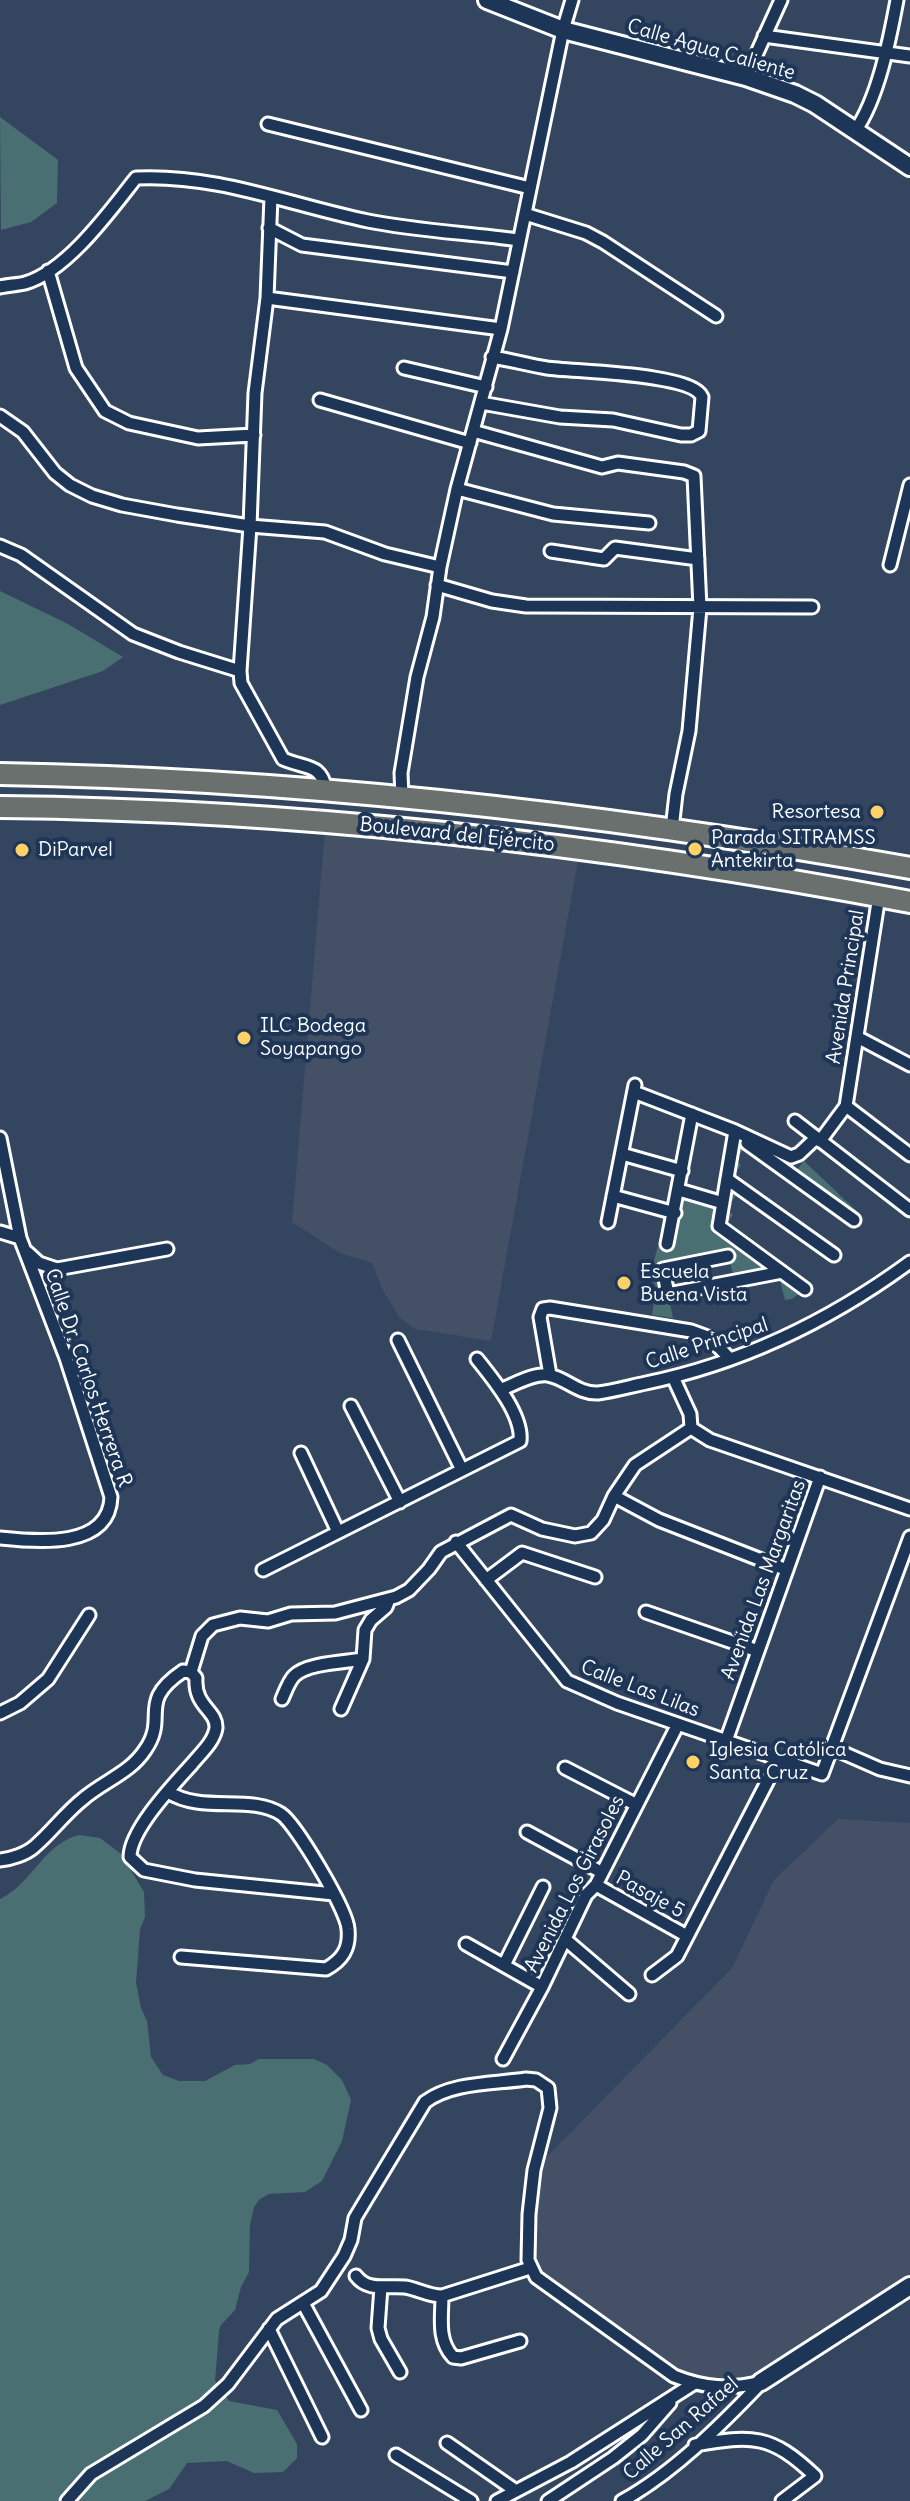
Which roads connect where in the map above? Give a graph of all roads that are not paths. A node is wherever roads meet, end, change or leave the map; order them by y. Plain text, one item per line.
1 (487, 0) edge
2 (572, 0) edge
3 (781, 0) edge
4 (897, 0) edge
5 (563, 30) junction
6 (764, 36) junction
7 (886, 54) junction
8 (910, 56) edge
9 (746, 77) junction
10 (268, 124) dead end
11 (855, 131) junction
12 (910, 167) edge
13 (530, 188) junction
14 (271, 197) junction
15 (525, 214) junction
16 (269, 228) junction
17 (519, 240) junction
18 (48, 271) junction
19 (513, 272) junction
20 (0, 287) edge
21 (267, 298) junction
22 (716, 316) dead end
23 (501, 329) junction
24 (492, 357) junction
25 (404, 368) dead end
26 (486, 387) junction
27 (320, 400) dead end
28 (481, 403) junction
29 (0, 416) edge
30 (254, 435) junction
31 (472, 437) junction
32 (910, 485) edge
33 (457, 489) junction
34 (649, 523) dead end
35 (250, 526) junction
36 (0, 546) edge
37 (551, 551) dead end
38 (698, 559) junction
39 (890, 565) dead end
40 (440, 567) junction
41 (437, 585) junction
42 (812, 607) dead end
43 (700, 608) junction
44 (240, 671) junction
45 (0, 774) edge
46 (326, 790) junction
47 (402, 797) junction
48 (0, 807) edge
49 (672, 829) junction
50 (910, 868) edge
51 (879, 896) junction
52 (910, 902) edge
53 (857, 1037) junction
54 (910, 1065) edge
55 (846, 1106) junction
56 (692, 1114) junction
57 (795, 1121) dead end
58 (735, 1132) junction
59 (0, 1138) edge
60 (818, 1139) junction
61 (622, 1154) junction
62 (910, 1155) edge
63 (682, 1171) junction
64 (727, 1179) junction
65 (679, 1190) junction
66 (613, 1196) junction
67 (723, 1203) junction
68 (910, 1210) edge
69 (675, 1213) junction
70 (854, 1220) dead end
71 (608, 1222) dead end
72 (0, 1232) edge
73 (22, 1243) junction
74 (667, 1244) dead end
75 (167, 1249) dead end
76 (834, 1255) dead end
77 (728, 1256) dead end
78 (910, 1262) edge
79 (782, 1272) junction
80 (805, 1289) dead end
81 (398, 1340) dead end
82 (477, 1359) dead end
83 (730, 1359) junction
84 (550, 1375) junction
85 (673, 1377) junction
86 (502, 1389) junction
87 (351, 1406) dead end
88 (691, 1428) junction
89 (301, 1453) dead end
90 (462, 1470) junction
91 (820, 1477) junction
92 (614, 1496) junction
93 (400, 1502) junction
94 (910, 1509) edge
95 (338, 1532) junction
96 (910, 1537) edge
97 (0, 1538) edge
98 (456, 1542) junction
99 (263, 1570) dead end
100 (787, 1570) junction
101 (595, 1577) dead end
102 (486, 1580) junction
103 (389, 1599) junction
104 (646, 1612) dead end
105 (89, 1615) dead end
106 (758, 1651) junction
107 (363, 1659) junction
108 (191, 1672) junction
109 (282, 1699) dead end
110 (341, 1709) dead end
111 (0, 1713) edge
112 (678, 1724) junction
113 (726, 1741) junction
114 (832, 1748) junction
115 (779, 1759) junction
116 (565, 1768) dead end
117 (910, 1776) edge
118 (168, 1792) junction
119 (635, 1804) junction
120 (527, 1832) dead end
121 (0, 1860) edge
122 (601, 1872) junction
123 (596, 1885) junction
124 (543, 1887) dead end
125 (334, 1894) junction
126 (687, 1936) junction
127 (566, 1940) junction
128 (466, 1944) dead end
129 (181, 1957) dead end
130 (504, 1965) junction
131 (652, 1975) dead end
132 (542, 1987) junction
133 (629, 1994) dead end
134 (503, 2059) dead end
135 (530, 2268) junction
136 (356, 2276) dead end
137 (910, 2286) edge
138 (381, 2287) junction
139 (442, 2296) junction
140 (303, 2303) junction
141 (269, 2329) junction
142 (520, 2341) dead end
143 (400, 2372) dead end
144 (761, 2382) junction
145 (693, 2384) junction
146 (678, 2393) junction
147 (361, 2410) dead end
148 (322, 2437) dead end
149 (447, 2443) dead end
150 (695, 2446) junction
151 (396, 2455) dead end
152 (516, 2491) junction
153 (638, 2496) edge
154 (67, 2501) edge
155 (471, 2501) edge
156 (497, 2501) edge
157 (548, 2501) edge
158 (622, 2501) edge
159 (782, 2501) edge

1 - 5 main road, Calle Agua Caliente
2 - 5 street
3 - 6 street
4 - 7 street
5 - 9 main road, Calle Agua Caliente
5 - 13 street
6 - 7 street
6 - 9 street
7 - 8 street
7 - 11 street
9 - 11 main road, Calle Agua Caliente
10 - 13 street
11 - 12 main road, Calle Agua Caliente
13 - 15 street
14 - 16 street
14 - 17 street
14 - 18 street
15 - 17 street
15 - 22 street
16 - 19 street
16 - 21 street
17 - 19 street
18 - 20 street
18 - 30 street
19 - 23 street
21 - 23 street
21 - 30 street
23 - 24 street
24 - 26 street
24 - 28 street
25 - 26 street
26 - 28 street
27 - 31 street
28 - 31 street
29 - 35 street
30 - 35 street
31 - 33 street
31 - 38 street
32 - 39 street
33 - 34 street
33 - 40 street
35 - 40 street
35 - 44 street
36 - 44 street
37 - 38 street
38 - 43 street
40 - 41 street
41 - 43 street
41 - 47 street
42 - 43 street
43 - 49 street
44 - 46 street
45 - 46 highway, Boulevard del Ejército
46 - 47 highway, Boulevard del Ejército
47 - 49 highway, Boulevard del Ejército
48 - 51 highway, Boulevard del Ejército
49 - 50 highway, Boulevard del Ejército
51 - 52 highway, Boulevard del Ejército
51 - 53 street, Avenida Principal
53 - 54 street
53 - 55 street, Avenida Principal
55 - 60 street
55 - 62 street
56 - 58 street
56 - 61 street
56 - 63 street
57 - 60 street
58 - 60 street
58 - 64 street
58 - 70 street
59 - 73 street, Calle Dr. Carlos Herrera R
60 - 68 street
61 - 63 street
61 - 66 street
63 - 65 street
64 - 67 street
64 - 76 street
65 - 67 street
65 - 69 street
66 - 69 street
66 - 71 street
67 - 79 street
69 - 74 street
72 - 73 street
73 - 75 street
73 - 97 street, Calle Dr. Carlos Herrera R
77 - 79 street
78 - 83 street, Calle Principal
79 - 80 street
81 - 90 street
82 - 86 street
83 - 84 street
83 - 85 street, Calle Principal
84 - 85 street, Calle Principal
84 - 86 street
85 - 88 street
86 - 90 street
87 - 93 street
88 - 91 street
88 - 92 street
89 - 95 street
90 - 93 street
91 - 94 street
91 - 100 street, Avenida Las Margaritas
92 - 98 street
92 - 100 street
93 - 95 street
95 - 99 street
96 - 114 street
98 - 102 street, Calle Las Lilas
98 - 103 street
100 - 106 street, Avenida Las Margaritas
101 - 102 street
102 - 112 street, Calle Las Lilas
103 - 107 street
103 - 108 street
104 - 106 street
105 - 111 street
106 - 113 street, Avenida Las Margaritas
107 - 109 street
107 - 110 street
108 - 118 street
108 - 121 street
112 - 113 street, Calle Las Lilas
112 - 119 street, Avenida Los Girasoles
113 - 115 street, Calle Las Lilas
114 - 115 street, Calle Las Lilas
114 - 117 street
115 - 126 street
116 - 119 street
118 - 125 street
118 - 125 street
119 - 122 street, Avenida Los Girasoles
120 - 122 street
122 - 123 street, Avenida Los Girasoles
123 - 126 street, Pasaje 5
123 - 127 street, Avenida Los Girasoles
124 - 130 street
125 - 129 street
126 - 131 street
127 - 132 street, Avenida Los Girasoles
127 - 133 street
128 - 130 street
130 - 132 street
132 - 134 street, Avenida Los Girasoles
135 - 139 street
135 - 140 street
135 - 145 street
136 - 138 street
137 - 144 main road
138 - 139 street
138 - 143 street
139 - 142 street
140 - 141 street
140 - 147 street
141 - 148 street
141 - 154 street
144 - 145 street
144 - 150 street, Calle San Rafael
145 - 146 street
146 - 152 street
146 - 157 street
149 - 152 street
150 - 153 street, Calle San Rafael
150 - 159 street
151 - 155 street
152 - 156 street
153 - 158 street, Calle San Rafael

